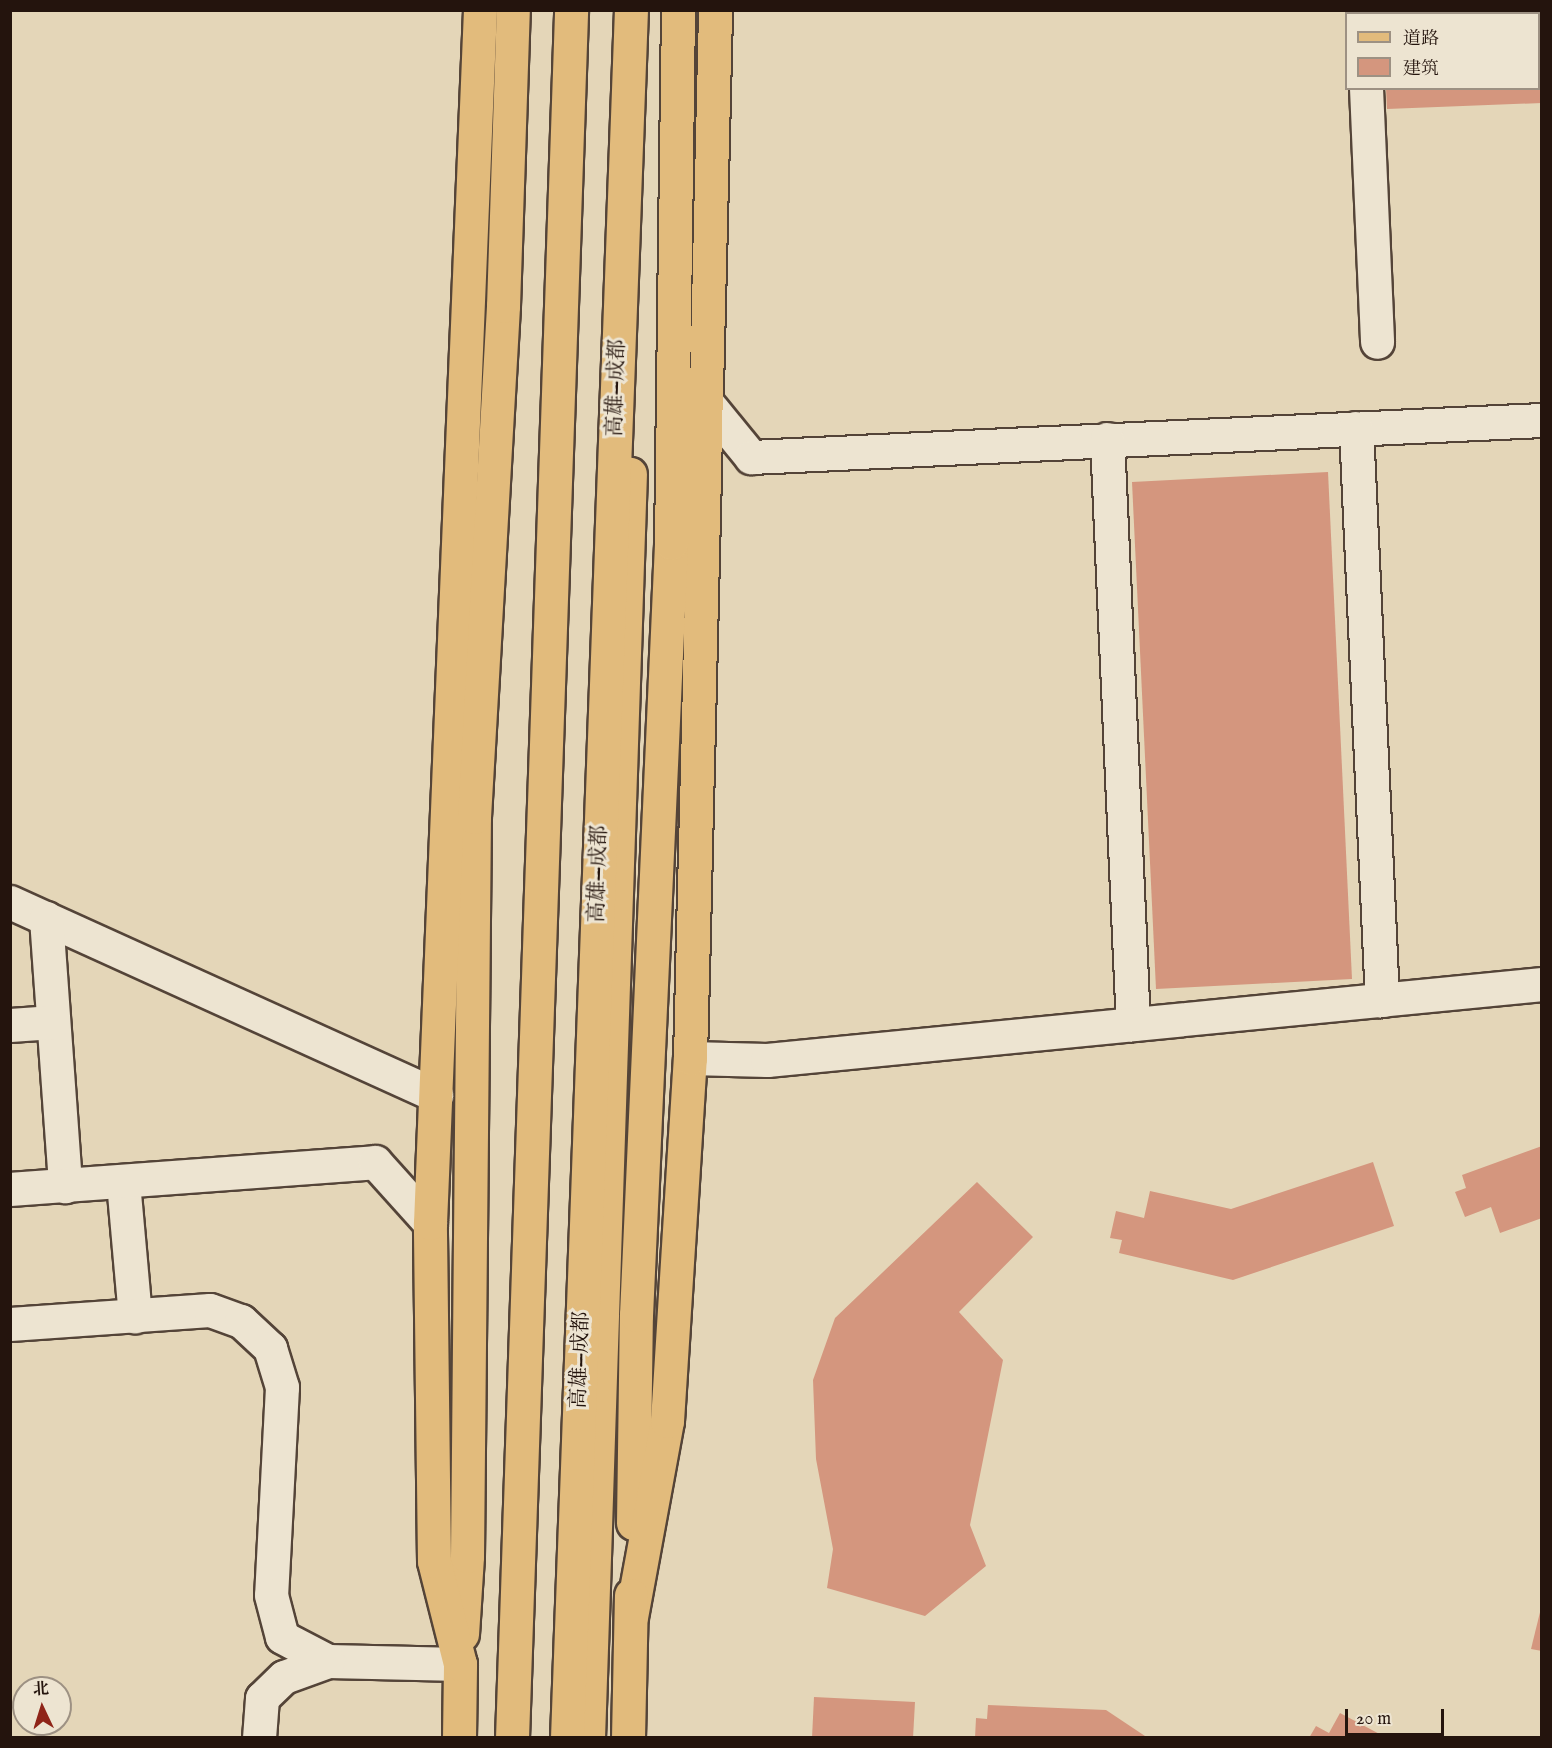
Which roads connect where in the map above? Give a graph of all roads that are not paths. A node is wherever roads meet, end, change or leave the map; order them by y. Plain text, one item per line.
1 (480, 10) edge
2 (513, 10) edge
3 (572, 10) edge
4 (631, 10) edge
5 (646, 10) edge
6 (678, 10) edge
7 (715, 10) edge
8 (1366, 90) edge
9 (1377, 342) dead end
10 (707, 403) junction
11 (1542, 420) edge
12 (1356, 428) junction
13 (1107, 439) junction
14 (10, 902) edge
15 (46, 918) junction
16 (1542, 984) edge
17 (1382, 1000) junction
18 (53, 1022) junction
19 (1133, 1024) junction
20 (10, 1025) edge
21 (690, 1058) junction
22 (436, 1095) junction
23 (123, 1182) junction
24 (65, 1186) junction
25 (10, 1189) edge
26 (430, 1223) junction
27 (135, 1316) junction
28 (10, 1324) edge
29 (631, 1617) junction
30 (328, 1661) junction
31 (460, 1664) junction
32 (259, 1737) edge
33 (459, 1737) edge
34 (512, 1737) edge
35 (567, 1737) edge
36 (588, 1737) edge
37 (628, 1737) edge

1 - 22 main road
2 - 31 main road
3 - 34 main road
4 - 35 main road, 高雄—成都
5 - 36 main road
6 - 29 main road
7 - 10 main road
8 - 9 street
10 - 13 street
10 - 21 main road
11 - 12 street
12 - 13 street
12 - 17 street
13 - 19 street
14 - 15 street
15 - 18 street
15 - 22 street
16 - 17 street
17 - 19 street
18 - 20 street
18 - 24 street
19 - 21 street
21 - 29 main road
22 - 26 main road
23 - 24 street
23 - 26 street
23 - 27 street
24 - 25 street
26 - 31 main road
27 - 28 street
27 - 30 street
29 - 37 main road
30 - 31 street
30 - 32 street
31 - 33 main road

